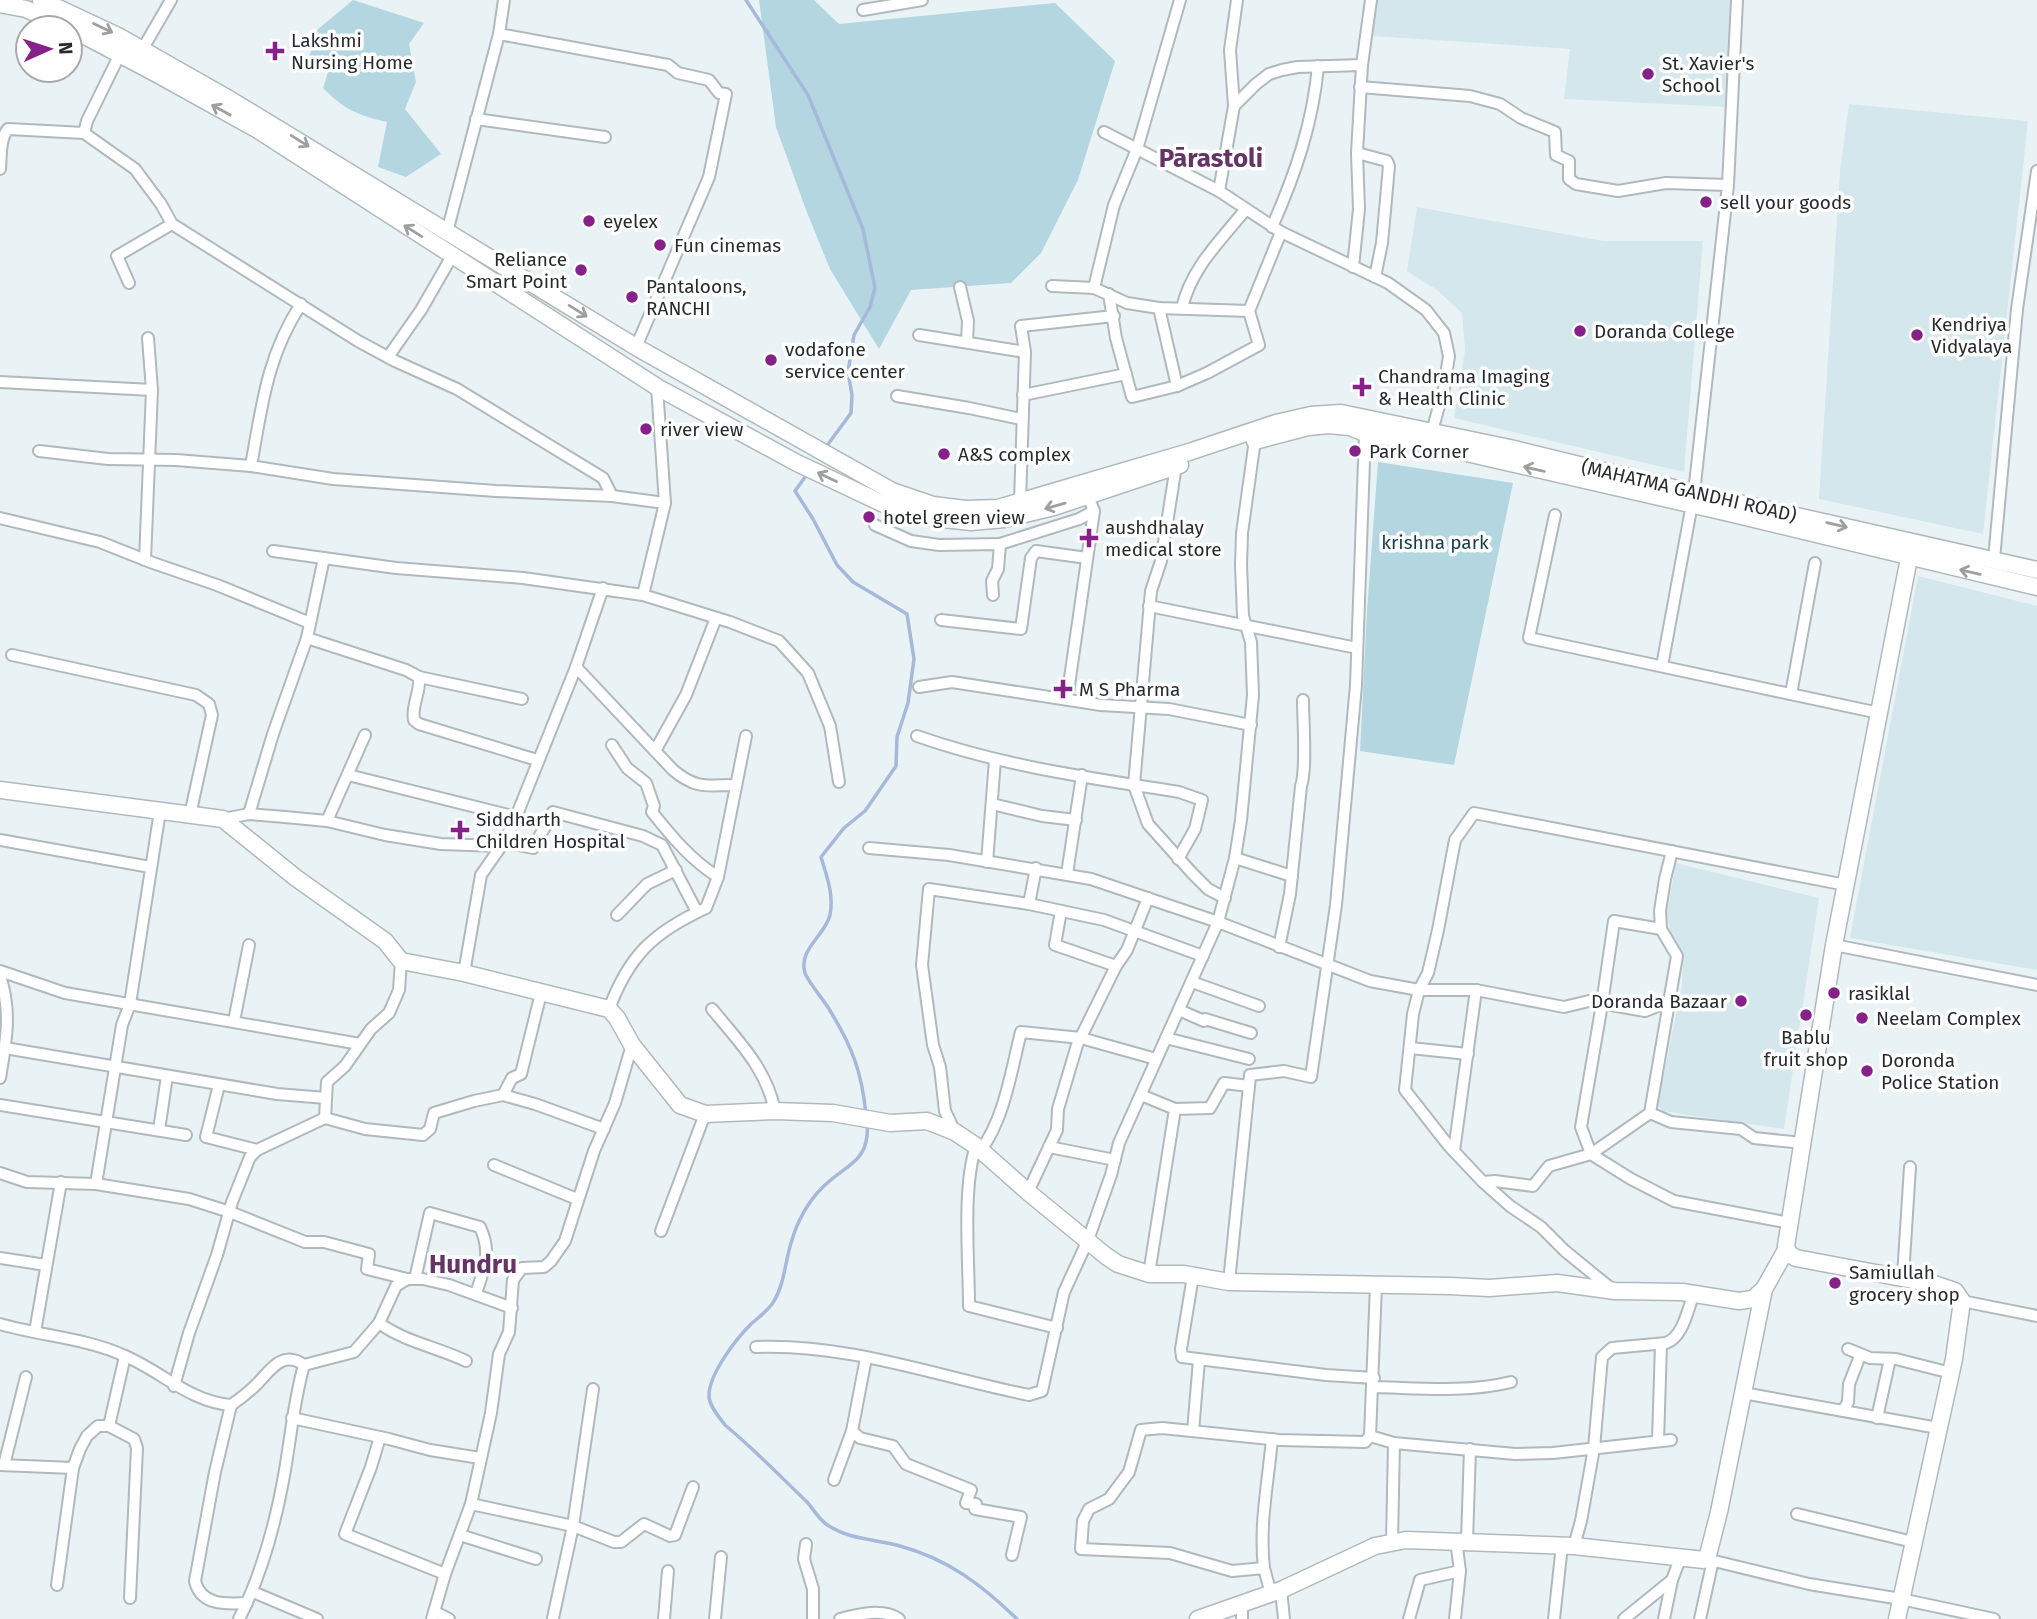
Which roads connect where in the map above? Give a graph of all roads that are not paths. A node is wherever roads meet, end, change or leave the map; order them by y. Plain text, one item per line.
1 (41, 0) edge
2 (171, 0) edge
3 (505, 0) edge
4 (922, 0) edge
5 (1180, 0) edge
6 (1237, 0) edge
7 (1371, 0) edge
8 (1737, 0) edge
9 (0, 4) edge
10 (863, 10) dead end
11 (37, 14) edge
12 (499, 34) junction
13 (84, 36) edge
14 (142, 50) junction
15 (120, 54) junction
16 (1362, 65) junction
17 (1318, 66) junction
18 (1360, 87) junction
19 (1234, 106) junction
20 (476, 119) junction
21 (1104, 132) dead end
22 (84, 133) junction
23 (606, 137) dead end
24 (1138, 149) junction
25 (1357, 153) junction
26 (0, 169) edge
27 (2037, 171) edge
28 (1728, 185) junction
29 (1219, 191) junction
30 (1246, 209) junction
31 (172, 224) junction
32 (1277, 229) junction
33 (447, 232) junction
34 (452, 256) junction
35 (1353, 267) junction
36 (1375, 277) junction
37 (129, 283) dead end
38 (1052, 286) dead end
39 (960, 287) dead end
40 (1094, 288) junction
41 (1108, 294) junction
42 (301, 304) junction
43 (1159, 308) junction
44 (1182, 308) junction
45 (1249, 311) junction
46 (1114, 316) junction
47 (919, 335) dead end
48 (148, 338) dead end
49 (967, 342) junction
50 (636, 347) junction
51 (1025, 352) junction
52 (388, 358) junction
53 (1126, 374) junction
54 (0, 382) edge
55 (1177, 386) junction
56 (657, 387) junction
57 (152, 390) junction
58 (1023, 395) junction
59 (897, 396) dead end
60 (1021, 419) junction
61 (769, 421) junction
62 (1365, 433) junction
63 (1430, 439) junction
64 (1255, 440) junction
65 (761, 442) junction
66 (38, 451) dead end
67 (150, 461) junction
68 (251, 466) junction
69 (1176, 466) junction
70 (612, 496) junction
71 (1692, 499) junction
72 (1020, 502) junction
73 (664, 503) junction
74 (1091, 504) junction
75 (1555, 515) dead end
76 (0, 518) edge
77 (875, 525) dead end
78 (1000, 544) junction
79 (273, 551) dead end
80 (324, 558) junction
81 (1087, 558) junction
82 (1909, 558) junction
83 (1994, 559) junction
84 (145, 560) junction
85 (1815, 564) dead end
86 (2037, 570) edge
87 (2037, 587) edge
88 (603, 588) junction
89 (643, 595) junction
90 (993, 595) dead end
91 (1149, 606) junction
92 (716, 618) junction
93 (941, 620) dead end
94 (310, 623) junction
95 (1247, 626) junction
96 (307, 638) junction
97 (1357, 648) junction
98 (12, 656) dead end
99 (1662, 666) junction
100 (576, 667) junction
101 (419, 677) junction
102 (919, 687) dead end
103 (1791, 694) junction
104 (522, 699) dead end
105 (1067, 699) junction
106 (1303, 699) dead end
107 (1141, 708) junction
108 (1879, 713) junction
109 (1251, 725) junction
110 (365, 735) dead end
111 (746, 736) dead end
112 (917, 736) dead end
113 (612, 745) dead end
114 (655, 751) junction
115 (537, 760) junction
116 (995, 760) junction
117 (348, 775) junction
118 (1082, 775) junction
119 (839, 782) dead end
120 (736, 785) junction
121 (1134, 785) junction
122 (0, 790) edge
123 (992, 804) junction
124 (160, 811) junction
125 (249, 814) junction
126 (190, 815) junction
127 (516, 817) junction
128 (223, 819) junction
129 (1076, 820) junction
130 (327, 821) junction
131 (0, 840) edge
132 (504, 842) junction
133 (869, 848) dead end
134 (1672, 851) junction
135 (1235, 858) junction
136 (1178, 859) junction
137 (987, 862) junction
138 (150, 867) junction
139 (1037, 868) junction
140 (676, 870) junction
141 (1067, 874) junction
142 (1292, 876) junction
143 (718, 877) junction
144 (1846, 885) junction
145 (1148, 898) junction
146 (1226, 898) junction
147 (1029, 904) junction
148 (1061, 911) junction
149 (697, 912) junction
150 (617, 915) dead end
151 (1218, 922) junction
152 (1661, 929) junction
153 (1133, 930) junction
154 (248, 945) dead end
155 (1834, 945) junction
156 (1279, 947) junction
157 (1203, 956) junction
158 (401, 961) junction
159 (1326, 964) junction
160 (1116, 966) junction
161 (0, 971) edge
162 (464, 973) junction
163 (0, 976) edge
164 (1192, 982) junction
165 (2037, 985) edge
166 (1419, 990) junction
167 (1476, 990) junction
168 (541, 993) junction
169 (1670, 1001) junction
170 (130, 1004) junction
171 (1602, 1004) junction
172 (1259, 1006) dead end
173 (609, 1009) junction
174 (712, 1009) dead end
175 (1179, 1010) junction
176 (234, 1021) junction
177 (1251, 1032) dead end
178 (1081, 1038) junction
179 (1166, 1038) junction
180 (360, 1044) junction
181 (632, 1045) junction
182 (5, 1048) junction
183 (1409, 1048) junction
184 (1468, 1054) junction
185 (1156, 1059) junction
186 (1249, 1059) dead end
187 (116, 1066) junction
188 (167, 1076) junction
189 (0, 1078) edge
190 (219, 1085) junction
191 (1249, 1086) junction
192 (1141, 1095) junction
193 (503, 1096) junction
194 (326, 1098) junction
195 (0, 1105) edge
196 (1175, 1108) junction
197 (775, 1111) junction
198 (1650, 1113) junction
199 (705, 1114) junction
200 (325, 1118) junction
201 (107, 1122) junction
202 (604, 1129) junction
203 (159, 1130) junction
204 (956, 1132) junction
205 (186, 1135) dead end
206 (1803, 1143) junction
207 (1049, 1147) junction
208 (979, 1148) junction
209 (257, 1150) junction
210 (1454, 1151) junction
211 (1591, 1154) junction
212 (1115, 1160) junction
213 (494, 1164) dead end
214 (1910, 1167) dead end
215 (0, 1173) edge
216 (61, 1182) junction
217 (1483, 1182) junction
218 (96, 1184) junction
219 (1027, 1192) junction
220 (578, 1199) junction
221 (230, 1212) junction
222 (1790, 1223) junction
223 (660, 1231) dead end
224 (1088, 1240) junction
225 (1786, 1250) junction
226 (0, 1258) edge
227 (46, 1265) junction
228 (1149, 1274) junction
229 (1193, 1276) junction
230 (1903, 1276) junction
231 (411, 1279) junction
232 (1229, 1282) junction
233 (1376, 1285) junction
234 (1763, 1289) junction
235 (1615, 1291) junction
236 (476, 1294) junction
237 (1694, 1294) junction
238 (1962, 1301) junction
239 (512, 1308) junction
240 (2037, 1316) edge
241 (379, 1323) junction
242 (0, 1324) edge
243 (1057, 1328) junction
244 (35, 1332) junction
245 (1661, 1344) junction
246 (756, 1348) dead end
247 (1848, 1349) dead end
248 (125, 1356) junction
249 (1860, 1356) junction
250 (866, 1358) junction
251 (1890, 1359) junction
252 (1199, 1360) junction
253 (466, 1361) dead end
254 (304, 1365) junction
255 (1951, 1373) junction
256 (26, 1377) dead end
257 (1374, 1382) junction
258 (1511, 1382) dead end
259 (174, 1386) junction
260 (593, 1389) dead end
261 (1743, 1393) junction
262 (231, 1405) junction
263 (1843, 1411) junction
264 (292, 1418) junction
265 (1877, 1418) junction
266 (109, 1426) junction
267 (1938, 1428) junction
268 (852, 1431) junction
269 (1193, 1431) junction
270 (1370, 1436) junction
271 (380, 1437) junction
272 (1272, 1439) junction
273 (1671, 1440) dead end
274 (1658, 1441) junction
275 (1394, 1443) junction
276 (1594, 1448) junction
277 (1470, 1449) junction
278 (480, 1458) junction
279 (2, 1465) edge
280 (73, 1468) junction
281 (834, 1480) dead end
282 (693, 1487) dead end
283 (471, 1504) junction
284 (1797, 1514) dead end
285 (573, 1526) junction
286 (460, 1535) junction
287 (1462, 1541) junction
288 (1392, 1542) junction
289 (1913, 1542) junction
290 (806, 1544) dead end
291 (1568, 1546) junction
292 (1012, 1555) dead end
293 (721, 1557) dead end
294 (536, 1559) dead end
295 (1680, 1559) junction
296 (1709, 1560) junction
297 (1264, 1568) junction
298 (668, 1571) dead end
299 (1460, 1571) junction
300 (445, 1574) junction
301 (1672, 1580) junction
302 (57, 1585) dead end
303 (1276, 1592) junction
304 (250, 1597) junction
305 (130, 1598) dead end
306 (1901, 1600) junction
307 (1242, 1612) edge
308 (434, 1615) edge
309 (239, 1619) edge
310 (317, 1619) edge
311 (449, 1619) edge
312 (554, 1619) edge
313 (664, 1619) edge
314 (715, 1619) edge
315 (813, 1619) edge
316 (840, 1619) edge
317 (900, 1619) edge
318 (1198, 1619) edge
319 (1284, 1619) edge
320 (1409, 1619) edge
321 (1455, 1619) edge
322 (1554, 1619) edge
323 (1624, 1619) edge
324 (1664, 1619) edge
325 (1700, 1619) edge
326 (1897, 1619) edge
327 (1994, 1619) edge

1 -> 14 main road, (MAHATMA GANDHI ROAD)
2 - 14 street
3 - 12 street
4 - 10 street
5 - 24 street
6 - 19 street
7 - 16 street
8 - 28 street
9 - 11 main road
12 - 20 street
12 - 50 street
13 - 15 main road
14 -> 33 main road, (MAHATMA GANDHI ROAD)
15 - 22 street
34 -> 15 main road
16 - 17 street
16 - 18 street
17 - 19 street
17 - 32 street
18 - 25 street
18 - 28 street
19 - 29 street
20 - 23 street
20 - 33 street
21 - 24 street
22 - 26 street
22 - 31 street
24 - 29 street
24 - 40 street
25 - 35 street
25 - 36 street
27 - 83 street
28 - 71 street
29 - 30 street
30 - 32 street
30 - 44 street
31 - 37 street
31 - 42 street
32 - 35 street
32 - 45 street
33 -> 50 main road, (MAHATMA GANDHI ROAD)
34 - 52 street
34 - 56 main road
35 - 36 street
36 - 63 street
38 - 40 street
39 - 49 street
40 - 41 street
41 - 43 street
41 - 46 street
42 - 52 street
42 - 68 street
43 - 44 street
43 - 55 street
44 - 45 street
45 - 55 street
46 - 51 street
46 - 53 street
47 - 49 street
48 - 57 street
49 - 51 street
50 - 61 main road, (MAHATMA GANDHI ROAD)
51 - 58 street
52 - 70 street
53 - 55 street
53 - 58 street
54 - 57 street
56 - 65 main road
56 - 73 street
57 - 67 street
58 - 60 street
59 - 60 street
60 - 72 street
61 - 65 main road
61 - 72 main road, (MAHATMA GANDHI ROAD)
62 - 63 main road
62 - 64 main road
62 - 97 street
63 - 71 main road, (MAHATMA GANDHI ROAD)
63 - 72 main road, (MAHATMA GANDHI ROAD)
64 - 69 main road
64 - 95 street
74 -> 65 main road
66 - 67 street
67 - 68 street
67 - 84 street
68 - 70 street
69 - 74 main road
69 - 91 street
70 - 73 street
71 - 82 main road
71 -> 83 main road, (MAHATMA GANDHI ROAD)
71 - 99 street
73 - 89 street
74 - 78 street
74 - 81 street
75 - 99 street
76 - 84 street
77 - 78 street
78 - 90 street
79 - 80 street
80 - 88 street
80 - 94 street
81 - 93 street
81 - 105 street
87 -> 82 main road
82 - 108 main road
83 - 86 main road, (MAHATMA GANDHI ROAD)
84 - 94 street
85 - 103 street
88 - 89 street
88 - 100 street
89 - 92 street
91 - 95 street
91 - 107 street
92 - 114 street
92 - 119 street
94 - 96 street
95 - 97 street
95 - 109 street
96 - 101 street
96 - 125 street
97 - 159 street
98 - 126 street
99 - 103 street
100 - 114 street
100 - 115 street
101 - 104 street
101 - 115 street
102 - 105 street
103 - 108 street
105 - 107 street
106 - 142 street
107 - 109 street
107 - 121 street
108 - 144 main road
109 - 135 street
110 - 117 street
111 - 120 street
112 - 116 street
113 - 143 street
114 - 120 street
115 - 127 street
116 - 118 street
116 - 123 street
117 - 127 street
117 - 130 street
118 - 121 street
118 - 129 street
120 - 143 street
121 - 136 street
121 - 136 street
122 - 124 main road
123 - 129 street
123 - 137 street
124 - 126 main road
124 - 138 street
125 - 128 street
125 - 130 street
126 - 128 main road
127 - 132 street
128 - 158 main road
129 - 141 street
130 - 132 street
131 - 138 street
132 - 140 street
132 - 162 street
133 - 137 street
134 - 144 street
134 - 152 street
134 - 166 street
135 - 142 street
135 - 146 street
136 - 146 street
137 - 139 street
138 - 170 street
139 - 141 street
139 - 147 street
140 - 149 street
140 - 150 street
141 - 145 street
142 - 156 street
143 - 149 street
144 - 155 main road
145 - 151 street
145 - 153 street
146 - 151 street
147 - 148 street
147 - 204 street
148 - 153 street
148 - 160 street
149 - 173 street
151 - 156 street
151 - 157 street
152 - 169 street
152 - 171 street
153 - 157 street
153 - 160 street
154 - 176 street
155 - 165 street
155 - 206 main road
156 - 159 street
157 - 164 street
158 - 162 main road
158 - 180 street
159 - 166 street
159 - 191 street
160 - 178 street
161 - 170 street
162 - 168 main road
163 - 182 street
164 - 172 street
164 - 175 street
166 - 167 street
166 - 183 street
167 - 171 street
167 - 184 street
168 - 173 main road
168 - 193 street
169 - 171 street
169 - 198 street
170 - 176 street
170 - 187 street
171 - 211 street
173 - 181 main road
174 - 197 street
175 - 177 street
175 - 179 street
176 - 180 street
178 - 185 street
178 - 207 street
178 - 208 street
179 - 185 street
179 - 186 street
180 - 194 street
181 - 199 main road
181 - 202 street
182 - 187 street
182 - 189 street
183 - 184 street
183 - 210 street
184 - 210 street
185 - 192 street
187 - 188 street
187 - 201 street
188 - 190 street
188 - 203 street
190 - 194 street
190 - 209 street
191 - 196 street
191 - 232 street
192 - 196 street
192 - 212 street
193 - 200 street
193 - 202 street
194 - 200 street
195 - 201 street
196 - 228 street
197 - 199 main road
197 - 204 main road
198 - 206 street
198 - 211 street
199 - 223 street
200 - 209 street
201 - 203 street
201 - 218 street
202 - 220 street
203 - 205 street
204 - 208 main road
206 - 222 main road
207 - 212 street
207 - 219 street
208 - 219 main road
208 - 243 street
209 - 221 street
210 - 217 street
211 - 217 street
211 - 222 street
212 - 224 street
213 - 220 street
214 - 230 street
215 - 216 street
216 - 218 street
216 - 227 street
217 - 235 street
218 - 221 street
219 - 224 main road
220 - 239 street
221 - 231 street
221 - 259 street
222 - 225 main road
224 - 228 main road
224 - 243 street
225 - 230 main road
225 - 234 main road
226 - 227 street
227 - 244 street
228 - 229 main road
229 - 232 main road
229 - 252 street
230 - 238 main road
231 - 236 street
231 - 236 street
231 - 241 street
232 - 233 main road
233 - 235 main road
233 - 257 street
234 - 237 main road
234 - 261 main road
235 - 237 main road
236 - 239 street
237 - 245 street
238 - 240 street
238 - 255 main road
239 - 278 street
241 - 253 street
241 - 254 street
242 - 244 street
243 - 250 street
244 - 248 street
245 - 274 street
245 - 276 street
246 - 250 street
247 - 249 street
248 - 259 street
248 - 266 street
249 - 251 street
249 - 263 street
250 - 268 street
251 - 255 street
251 - 265 street
252 - 257 street
252 - 269 street
254 - 262 street
254 - 264 street
255 - 267 main road
256 - 279 street
257 - 258 street
257 - 270 street
259 - 262 street
260 - 285 street
261 - 263 street
261 - 296 main road
262 - 304 street
263 - 265 street
264 - 271 street
264 - 304 street
265 - 267 street
266 - 280 street
266 - 305 street
267 - 289 main road
268 - 281 street
268 - 292 street
269 - 272 street
269 - 297 street
270 - 272 street
270 - 275 street
271 - 278 street
271 - 300 street
272 - 297 street
273 - 274 street
274 - 276 street
275 - 277 street
275 - 288 street
276 - 277 street
276 - 291 street
277 - 287 street
278 - 283 street
279 - 280 street
280 - 302 street
282 - 285 street
283 - 285 street
283 - 286 street
284 - 289 street
285 - 312 street
286 - 294 street
286 - 300 street
287 - 288 main road
287 - 291 main road
287 - 299 street
288 - 303 main road
289 - 306 main road
290 - 315 street
291 - 295 main road
291 - 322 street
293 - 314 street
295 - 296 main road
295 - 301 street
296 - 306 street
296 - 325 street
297 - 303 street
298 - 313 street
299 - 320 street
299 - 321 street
300 - 308 street
301 - 323 street
301 - 324 street
303 - 307 main road
303 - 319 street
304 - 309 street
304 - 310 street
306 - 326 main road
306 - 327 street
307 - 318 main road
308 - 311 street
316 - 317 street

